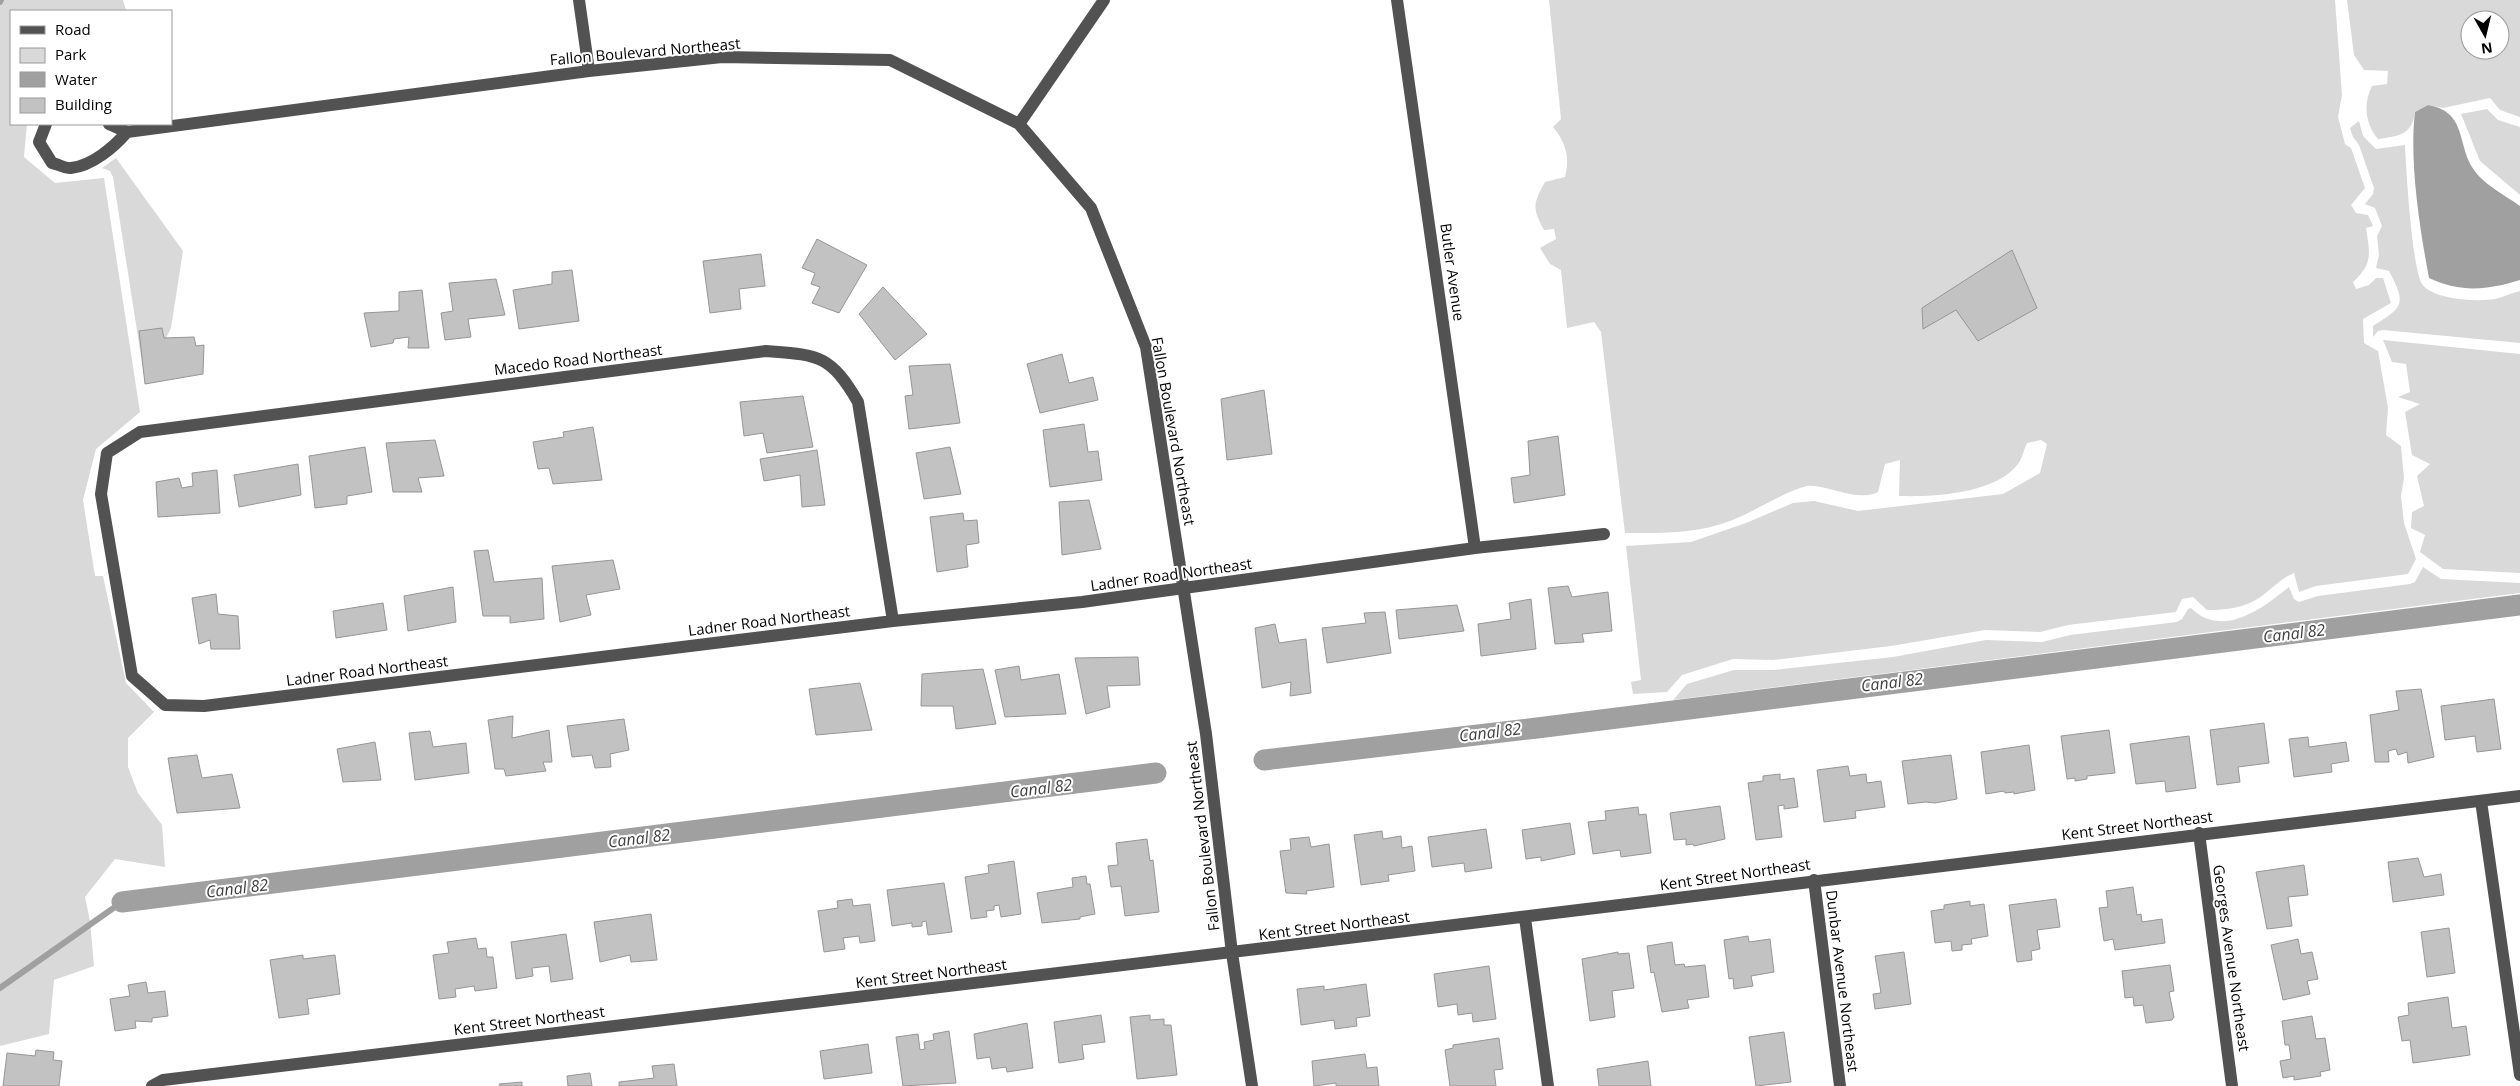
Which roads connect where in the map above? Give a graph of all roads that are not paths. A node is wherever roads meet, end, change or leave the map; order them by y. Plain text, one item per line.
1 (580, 0) edge
2 (1104, 0) edge
3 (1398, 0) edge
4 (589, 71) junction
5 (1019, 124) junction
6 (46, 125) edge
7 (111, 125) edge
8 (127, 132) junction
9 (101, 494) joint
10 (1604, 534) dead end
11 (1476, 548) junction
12 (1185, 589) junction
13 (893, 621) junction
14 (2520, 796) edge
15 (2481, 801) junction
16 (2198, 834) junction
17 (1814, 880) junction
18 (1525, 918) junction
19 (1232, 953) junction
20 (2520, 1075) edge
21 (152, 1086) edge
22 (1252, 1086) edge
23 (1548, 1086) edge
24 (1840, 1086) edge
25 (2232, 1086) edge

1 - 4 street
2 - 5 street
3 - 11 street, Butler Avenue
4 - 5 street, Fallon Boulevard Northeast
4 - 8 street, Fallon Boulevard Northeast
5 - 12 street, Fallon Boulevard Northeast
6 - 8 street
7 - 8 street
9 - 13 street, Ladner Road Northeast
9 - 13 street, Macedo Road Northeast
10 - 11 street, Ladner Road Northeast
11 - 12 street, Ladner Road Northeast
12 - 13 street, Ladner Road Northeast
12 - 19 street, Fallon Boulevard Northeast
14 - 15 street, Kent Street Northeast
15 - 16 street, Kent Street Northeast
15 - 20 street
16 - 17 street, Kent Street Northeast
16 - 25 street, Georges Avenue Northeast
17 - 18 street, Kent Street Northeast
17 - 24 street, Dunbar Avenue Northeast
18 - 19 street, Kent Street Northeast
18 - 23 street
19 - 21 street, Kent Street Northeast
19 - 22 street, Fallon Boulevard Northeast

